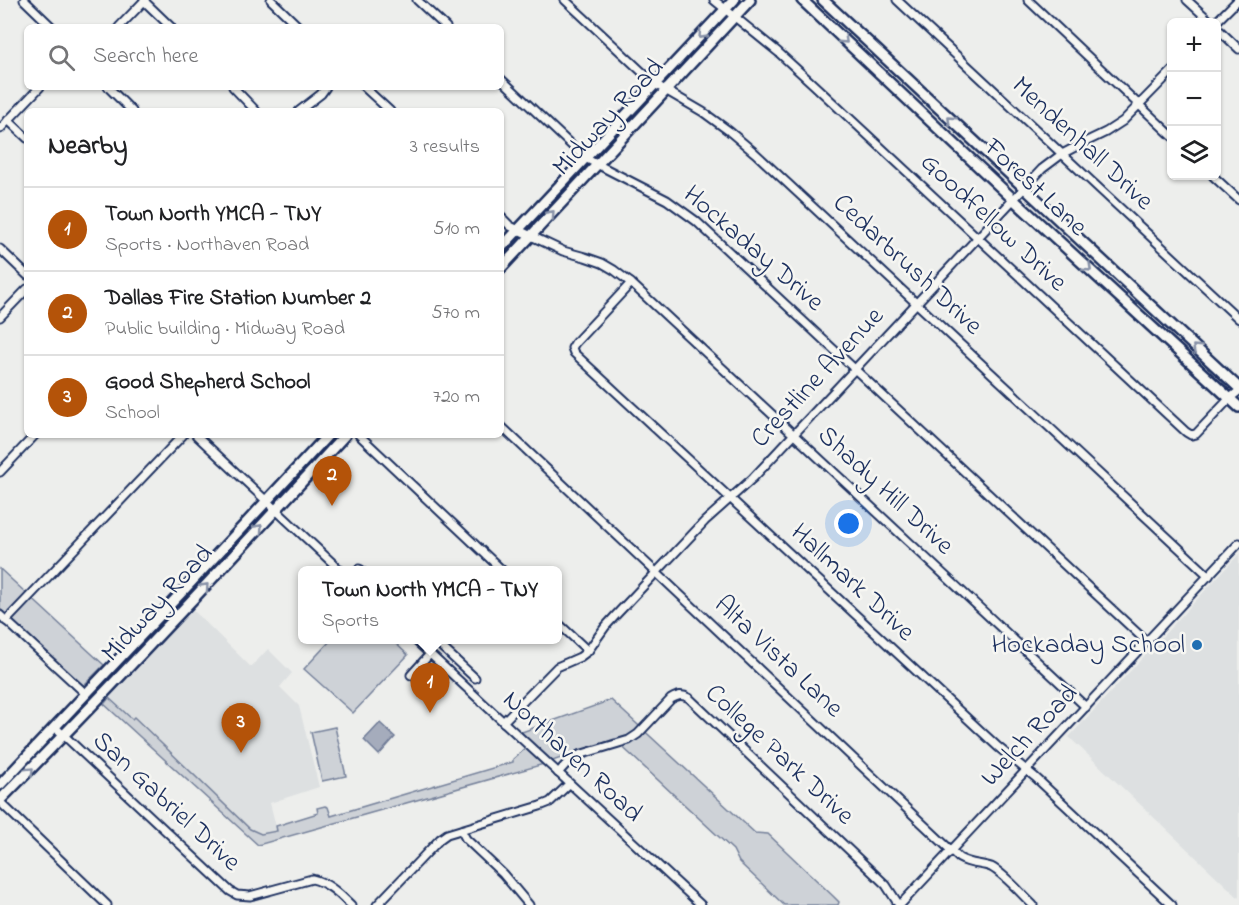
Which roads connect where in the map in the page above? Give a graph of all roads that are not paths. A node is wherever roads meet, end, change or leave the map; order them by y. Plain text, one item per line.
1 (24, 0) edge
2 (144, 0) edge
3 (271, 0) edge
4 (417, 0) edge
5 (565, 0) edge
6 (714, 0) edge
7 (734, 0) edge
8 (750, 0) edge
9 (802, 0) edge
10 (823, 0) edge
11 (897, 0) edge
12 (1028, 0) edge
13 (1187, 0) edge
14 (1238, 0) edge
15 (725, 10) junction
16 (734, 17) junction
17 (1207, 18) edge
18 (1220, 18) edge
19 (49, 24) edge
20 (122, 24) edge
21 (168, 24) edge
22 (296, 24) edge
23 (443, 24) edge
24 (1221, 32) edge
25 (1239, 49) edge
26 (1171, 72) edge
27 (504, 82) edge
28 (655, 84) junction
29 (37, 90) edge
30 (111, 90) edge
31 (236, 90) edge
32 (324, 90) edge
33 (367, 90) edge
34 (666, 90) junction
35 (1139, 105) junction
36 (129, 108) edge
37 (253, 108) edge
38 (302, 108) edge
39 (387, 108) edge
40 (9, 120) junction
41 (0, 129) edge
42 (1167, 131) edge
43 (24, 135) edge
44 (1062, 154) junction
45 (585, 158) junction
46 (598, 164) junction
47 (1217, 180) edge
48 (1024, 188) junction
49 (1014, 200) junction
50 (1239, 200) edge
51 (504, 220) edge
52 (518, 230) junction
53 (532, 235) junction
54 (978, 238) junction
55 (504, 245) edge
56 (0, 249) edge
57 (504, 265) edge
58 (24, 272) edge
59 (631, 283) junction
60 (24, 292) edge
61 (917, 304) junction
62 (0, 317) edge
63 (1239, 319) edge
64 (855, 369) junction
65 (1239, 390) edge
66 (1230, 398) junction
67 (1239, 407) edge
68 (504, 429) edge
69 (794, 435) junction
70 (32, 438) edge
71 (180, 438) edge
72 (199, 438) edge
73 (324, 438) edge
74 (341, 438) edge
75 (362, 438) edge
76 (0, 472) edge
77 (730, 499) junction
78 (266, 502) junction
79 (275, 511) junction
80 (1239, 543) edge
81 (336, 566) edge
82 (498, 566) edge
83 (657, 573) junction
84 (1209, 576) junction
85 (0, 615) edge
86 (6, 621) junction
87 (562, 626) edge
88 (1147, 642) junction
89 (420, 644) edge
90 (439, 644) edge
91 (588, 651) junction
92 (430, 654) junction
93 (459, 662) junction
94 (449, 671) junction
95 (411, 675) dead end
96 (475, 678) dead end
97 (86, 694) junction
98 (1086, 707) junction
99 (503, 722) junction
100 (55, 727) junction
101 (64, 736) junction
102 (1027, 770) junction
103 (558, 773) junction
104 (569, 784) junction
105 (0, 785) edge
106 (0, 801) edge
107 (461, 830) junction
108 (952, 850) junction
109 (107, 905) edge
110 (351, 905) edge
111 (377, 905) edge
112 (530, 905) edge
113 (701, 905) edge
114 (900, 905) edge
115 (1033, 905) edge
116 (1172, 905) edge

1 - 19 street
2 - 20 street
2 - 21 street
3 - 22 street
4 - 23 street
5 - 28 street, Cedarbrush Drive
6 - 15 street, Goodfellow Drive
7 - 15 main road, Midway Road
8 - 16 main road, Midway Road
9 -> 49 main road, Forest Lane
48 -> 10 main road, Forest Lane
11 - 44 street, Mendenhall Drive
12 - 35 street
13 - 17 street
14 - 18 street
15 - 16 street, Goodfellow Drive
15 -> 28 main road, Midway Road
16 - 34 main road, Midway Road
16 - 54 street, Goodfellow Drive
24 - 25 street
26 - 35 street, Crestline Avenue
27 - 45 street, Hockaday Drive
28 - 34 street, Cedarbrush Drive
28 - 45 main road, Midway Road
29 - 40 street
30 - 36 street
31 - 37 street
32 - 38 street
33 - 39 street
34 - 46 main road, Midway Road
34 - 61 street, Cedarbrush Drive
35 - 42 street
35 - 44 street, Crestline Avenue
40 - 41 street
40 - 43 street
44 - 48 street, Crestline Avenue
44 - 63 street, Mendenhall Drive
45 - 46 street, Hockaday Drive
45 - 52 main road, Midway Road
53 -> 46 main road, Midway Road
46 - 64 street, Hockaday Drive
47 - 50 street
48 - 49 street, Crestline Avenue
65 -> 48 main road, Forest Lane
49 - 54 street, Crestline Avenue
49 -> 66 main road, Forest Lane
51 - 52 street, Shady Hill Drive
52 - 53 street, Shady Hill Drive
52 - 55 main road, Midway Road
53 - 57 main road, Midway Road
53 - 59 street, Shady Hill Drive
54 - 61 street, Crestline Avenue
54 - 66 street, Goodfellow Drive
56 - 58 street
59 - 69 street, Shady Hill Drive
59 - 77 street, Hallmark Drive
60 - 62 street
61 - 64 street, Crestline Avenue
61 - 84 street, Cedarbrush Drive
64 - 69 street, Crestline Avenue
64 - 88 street, Hockaday Drive
65 - 66 street, Goodfellow Drive
66 - 67 main road, Forest Lane
68 - 83 street, Alta Vista Lane
69 - 77 street, Crestline Avenue
69 - 98 street, Shady Hill Drive
70 - 76 street
71 - 86 street
72 - 78 street
73 - 78 main road, Midway Road
74 - 79 main road, Midway Road
75 - 82 street
77 - 83 street, Crestline Avenue
77 - 102 street, Hallmark Drive
78 - 79 street
78 - 97 main road, Midway Road
79 - 81 street
101 -> 79 main road, Midway Road
80 - 84 street, Welch Road
83 - 91 street, Crestline Avenue
83 - 108 street, Alta Vista Lane
84 - 88 street, Welch Road
85 - 86 street
86 - 97 street
87 - 91 street
88 - 98 street, Welch Road
89 - 92 street, Northaven Road
90 - 93 street
91 - 99 street, Crestline Avenue
92 - 94 street, Northaven Road
92 - 95 street
93 - 94 street
93 - 96 street
94 - 99 street, Northaven Road
97 - 100 main road, Midway Road
98 - 102 street, Welch Road
99 - 103 street, Northaven Road
100 - 101 street, San Gabriel Drive
100 - 105 main road, Midway Road
106 -> 101 main road, Midway Road
101 - 110 street, San Gabriel Drive
102 - 108 street, Welch Road
102 - 116 street, Hallmark Drive
103 - 104 street, Northaven Road
103 - 114 street, College Park Drive
104 - 107 street
104 - 113 street, Northaven Road
106 - 109 street
107 - 111 street
107 - 112 street
108 - 114 street, Welch Road
108 - 115 street, Alta Vista Lane

